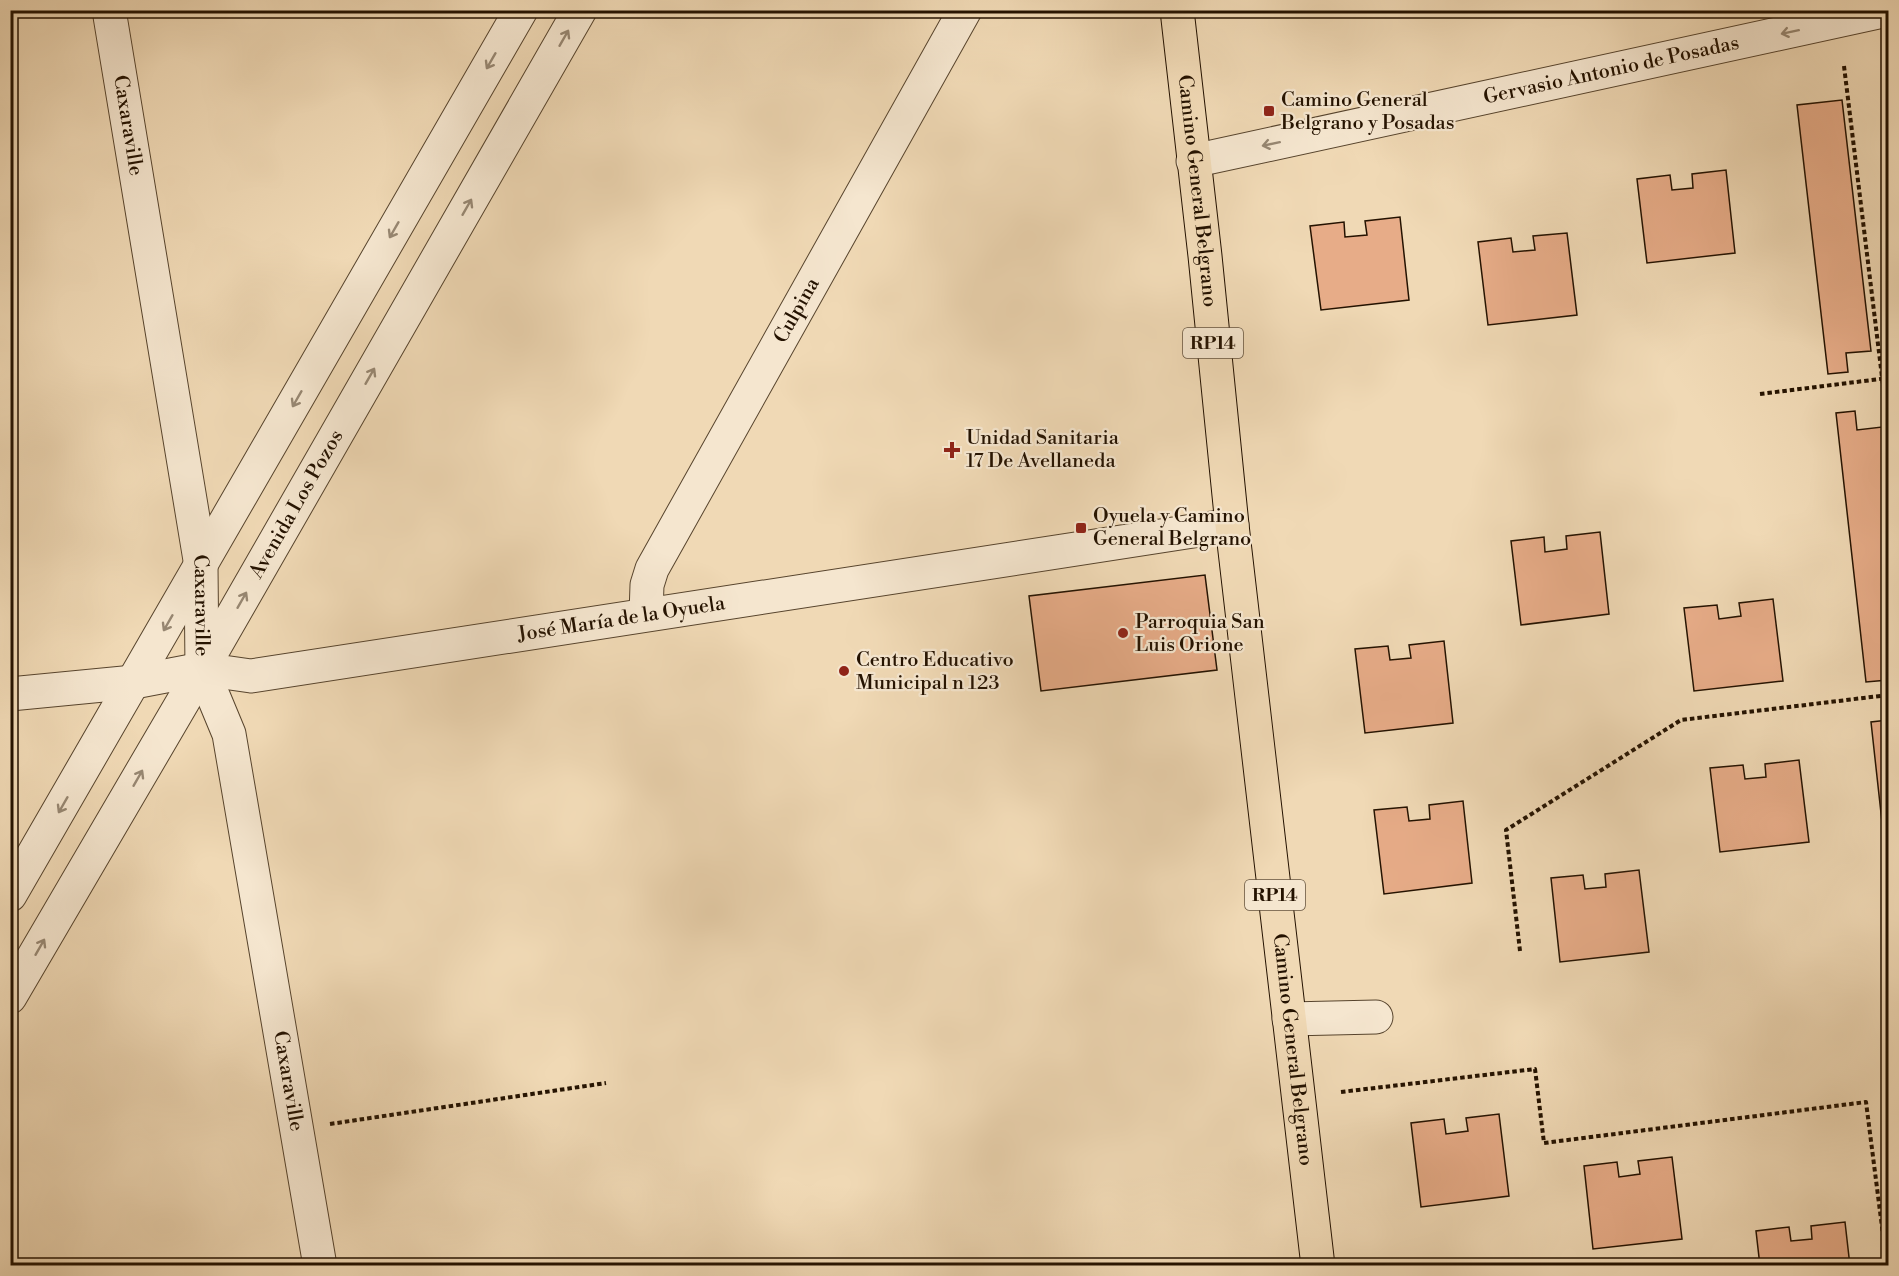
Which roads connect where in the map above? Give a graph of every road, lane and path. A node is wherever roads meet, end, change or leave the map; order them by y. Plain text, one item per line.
1 (109, 10) edge
2 (521, 10) edge
3 (580, 10) edge
4 (965, 10) edge
5 (1177, 10) edge
6 (1879, 11) edge
7 (1844, 66) dead end
8 (1193, 161) junction
9 (1888, 378) edge
10 (1883, 379) junction
11 (1760, 394) dead end
12 (1888, 426) edge
13 (1232, 525) junction
14 (201, 566) junction
15 (646, 614) junction
16 (202, 669) junction
17 (134, 682) junction
18 (10, 694) edge
19 (1888, 695) edge
20 (10, 895) edge
21 (1520, 951) dead end
22 (10, 997) edge
23 (1376, 1017) dead end
24 (1290, 1018) junction
25 (606, 1083) dead end
26 (1341, 1092) dead end
27 (297, 1129) junction
28 (320, 1266) edge
29 (1318, 1266) edge
30 (1887, 1266) edge

1 - 14 street, Caxaraville
2 -> 14 street
16 -> 3 street, Avenida Los Pozos
4 - 15 street, Culpina
5 - 8 main road, Camino General Belgrano / RP14
6 -> 8 street, Gervasio Antonio de Posadas
7 - 10 path
8 - 13 main road, Camino General Belgrano / RP14
9 - 10 path
10 - 11 path
10 - 12 path
13 - 15 street, José María de la Oyuela
13 - 24 main road, Camino General Belgrano / RP14
14 - 16 street, Caxaraville
14 -> 17 street
15 - 16 street, José María de la Oyuela
16 - 17 street, José María de la Oyuela
22 -> 16 street, Avenida Los Pozos
16 - 27 street, Caxaraville
17 - 18 street, José María de la Oyuela
17 -> 20 street
19 - 21 path
23 - 24 street
24 - 29 main road, Camino General Belgrano / RP14
25 - 27 path
26 - 30 path
27 - 28 street, Caxaraville

